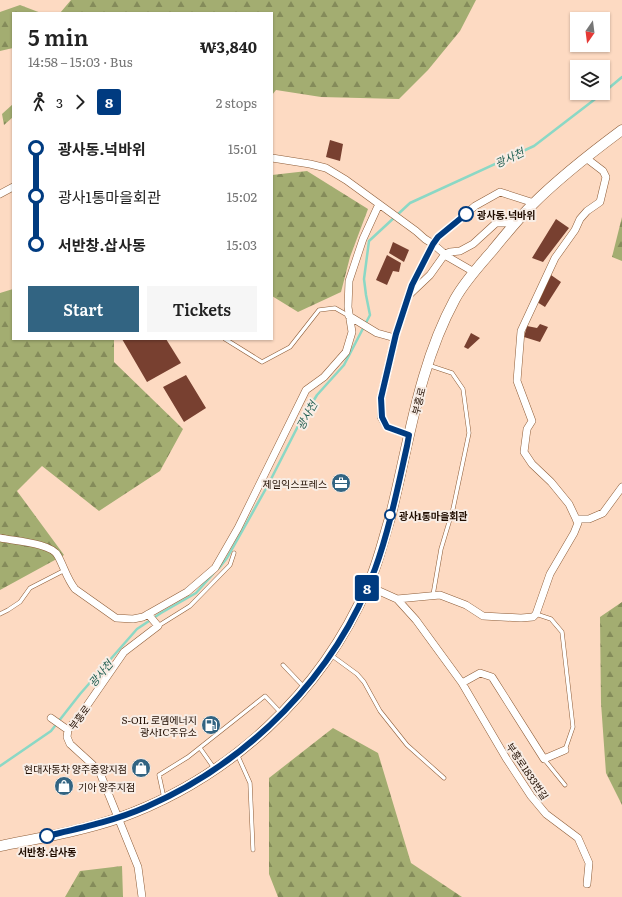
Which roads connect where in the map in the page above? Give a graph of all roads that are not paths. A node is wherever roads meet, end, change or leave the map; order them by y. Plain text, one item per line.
1 (622, 130) edge
2 (273, 158) edge
3 (586, 158) junction
4 (12, 188) edge
5 (0, 194) edge
6 (534, 203) junction
7 (379, 204) junction
8 (515, 223) junction
9 (433, 244) junction
10 (445, 254) junction
11 (474, 272) junction
12 (408, 295) junction
13 (351, 317) junction
14 (395, 338) junction
15 (227, 340) edge
16 (427, 364) junction
17 (409, 435) junction
18 (622, 487) edge
19 (576, 518) junction
20 (0, 538) edge
21 (234, 553) dead end
22 (65, 570) junction
23 (368, 586) junction
24 (431, 595) junction
25 (397, 599) junction
26 (0, 614) edge
27 (149, 614) junction
28 (536, 614) junction
29 (157, 624) junction
30 (330, 655) junction
31 (283, 665) dead end
32 (462, 683) junction
33 (305, 688) junction
34 (282, 714) junction
35 (51, 719) dead end
36 (68, 730) junction
37 (200, 748) junction
38 (565, 750) joint
39 (237, 753) junction
40 (544, 760) junction
41 (215, 769) junction
42 (444, 778) dead end
43 (564, 785) dead end
44 (164, 799) junction
45 (118, 818) junction
46 (0, 846) edge
47 (253, 850) dead end
48 (587, 884) dead end
49 (142, 897) edge

1 - 3 main road, 부흥로
2 - 7 street
3 - 6 main road, 부흥로
3 - 19 street
4 - 5 street
6 - 8 main road, 부흥로
6 - 9 street
7 - 9 street
7 - 13 street
8 - 10 street
8 - 11 main road, 부흥로
9 - 10 street
9 - 12 street
10 - 11 street
10 - 12 street
11 - 16 main road, 부흥로
12 - 14 street
13 - 14 street
13 - 15 lane
13 - 27 street
14 - 17 street
16 - 17 main road, 부흥로
16 - 24 lane
17 - 23 main road, 부흥로
18 - 19 street
19 - 28 street
20 - 22 street
21 - 29 lane
22 - 26 lane
22 - 27 street
23 - 25 street, 부흥로1833번길
23 - 30 main road, 부흥로
24 - 25 street, 부흥로1833번길
24 - 28 street
25 - 32 street, 부흥로1833번길
27 - 29 street
28 - 38 lane
29 - 36 street, 부흥로
30 - 33 main road, 부흥로
30 - 42 lane
31 - 33 lane
32 - 40 street, 부흥로1833번길
32 - 48 street, 부흥로1833번길
33 - 34 main road, 부흥로
34 - 37 lane
34 - 39 main road, 부흥로
35 - 36 street
36 - 45 street, 부흥로
37 - 41 lane
37 - 44 lane
38 - 40 street, 부흥로1833번길
39 - 41 main road, 부흥로
39 - 47 lane
40 - 43 lane
41 - 44 main road, 부흥로
44 - 45 main road, 부흥로
45 - 46 main road, 부흥로
45 - 49 street

